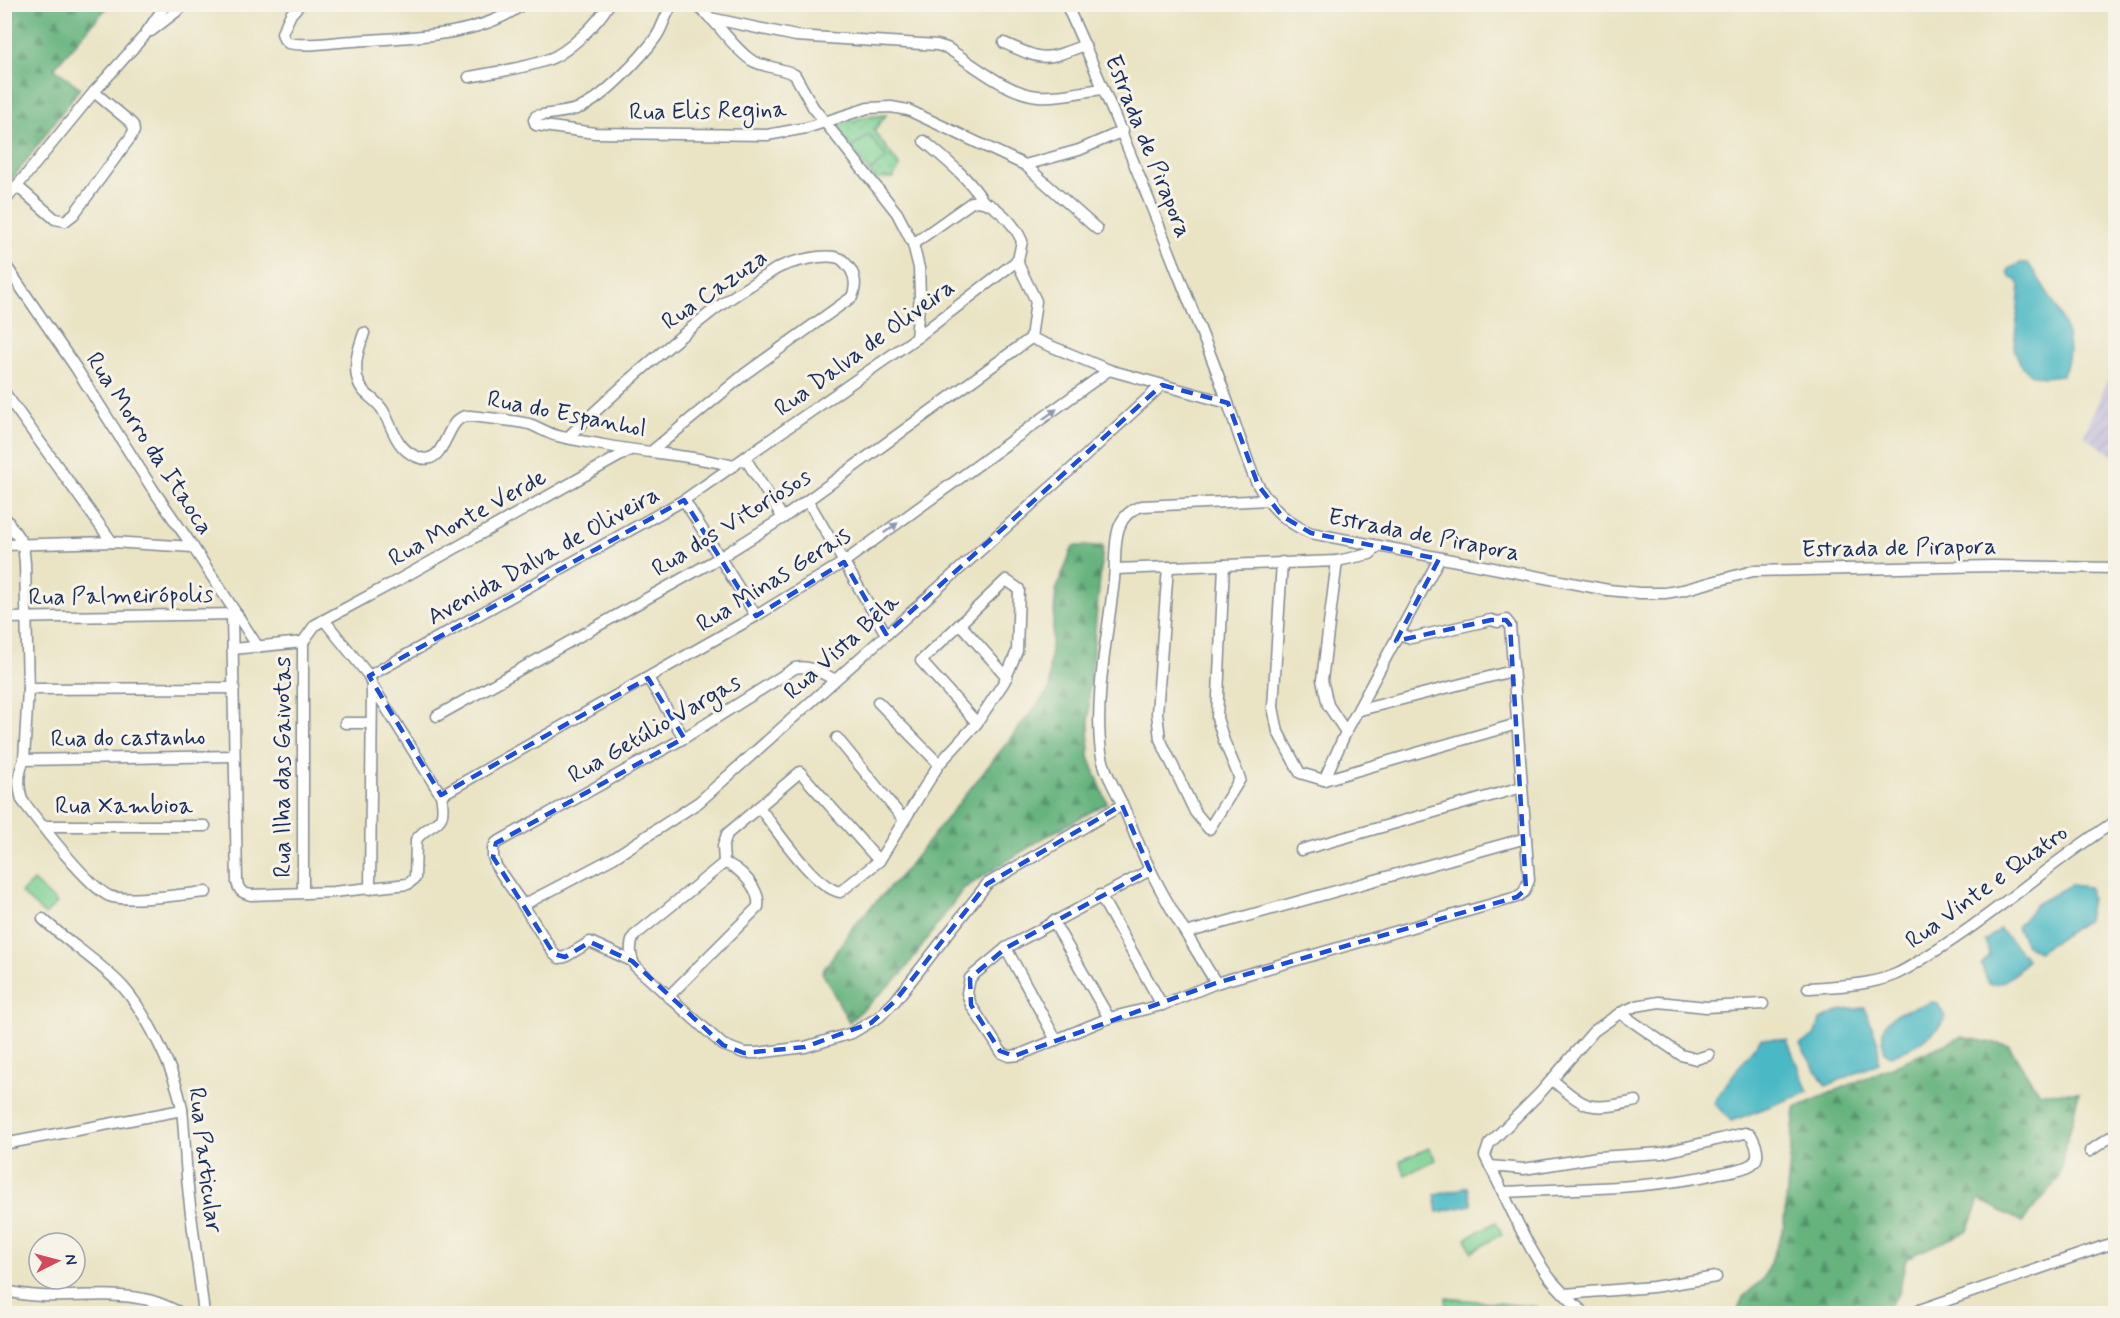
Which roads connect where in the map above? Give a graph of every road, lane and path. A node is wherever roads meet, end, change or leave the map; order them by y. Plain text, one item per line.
1 (166, 4) edge
2 (186, 4) edge
3 (300, 4) edge
4 (522, 4) edge
5 (609, 4) edge
6 (673, 4) edge
7 (693, 4) edge
8 (1066, 4) edge
9 (710, 18) junction
10 (144, 36) junction
11 (1004, 43) dead end
12 (1085, 45) junction
13 (469, 77) dead end
14 (1103, 89) junction
15 (94, 92) junction
16 (825, 122) junction
17 (1123, 131) junction
18 (924, 141) dead end
19 (1025, 165) junction
20 (18, 187) junction
21 (983, 201) junction
22 (4, 202) edge
23 (1097, 229) dead end
24 (913, 244) junction
25 (1018, 260) junction
26 (4, 263) edge
27 (364, 333) dead end
28 (916, 338) junction
29 (1031, 338) junction
30 (1109, 370) junction
31 (1162, 385) junction
32 (4, 392) edge
33 (1228, 403) junction
34 (567, 438) junction
35 (630, 450) junction
36 (652, 452) junction
37 (745, 458) junction
38 (734, 466) junction
39 (684, 500) junction
40 (1269, 500) junction
41 (808, 501) junction
42 (4, 516) edge
43 (783, 518) junction
44 (112, 542) junction
45 (23, 543) junction
46 (4, 544) edge
47 (1378, 546) junction
48 (194, 548) junction
49 (720, 558) junction
50 (1439, 559) junction
51 (1337, 561) junction
52 (844, 562) junction
53 (1282, 562) junction
54 (1224, 565) junction
55 (1168, 567) junction
56 (2115, 568) edge
57 (1115, 569) junction
58 (235, 614) junction
59 (756, 616) junction
60 (26, 617) junction
61 (4, 618) edge
62 (324, 620) junction
63 (960, 624) junction
64 (886, 634) junction
65 (1399, 634) junction
66 (303, 642) junction
67 (258, 647) junction
68 (233, 649) junction
69 (1512, 671) junction
70 (1007, 677) junction
71 (648, 678) junction
72 (834, 679) junction
73 (370, 681) junction
74 (234, 688) junction
75 (28, 689) junction
76 (878, 702) dead end
77 (1360, 710) junction
78 (437, 716) dead end
79 (345, 723) dead end
80 (371, 723) junction
81 (976, 723) junction
82 (1517, 724) junction
83 (1346, 732) junction
84 (684, 738) junction
85 (837, 738) dead end
86 (233, 756) junction
87 (24, 760) junction
88 (939, 764) junction
89 (1324, 780) junction
90 (1522, 787) junction
91 (441, 795) junction
92 (1122, 805) junction
93 (759, 807) junction
94 (904, 820) junction
95 (2115, 821) edge
96 (43, 826) junction
97 (205, 826) dead end
98 (1526, 838) junction
99 (1301, 850) dead end
100 (879, 861) junction
101 (724, 863) junction
102 (1150, 870) junction
103 (370, 889) junction
104 (206, 892) dead end
105 (303, 892) junction
106 (1100, 895) junction
107 (523, 905) junction
108 (43, 919) dead end
109 (1053, 921) junction
110 (1186, 933) junction
111 (1006, 948) junction
112 (632, 961) junction
113 (1216, 983) junction
114 (1808, 988) dead end
115 (668, 997) junction
116 (1763, 1004) dead end
117 (1162, 1005) junction
118 (1620, 1013) junction
119 (1109, 1018) junction
120 (1056, 1040) junction
121 (1709, 1055) dead end
122 (1552, 1080) junction
123 (1636, 1101) dead end
124 (182, 1110) junction
125 (2115, 1133) edge
126 (4, 1144) edge
127 (2090, 1151) dead end
128 (1490, 1166) junction
129 (1503, 1192) junction
130 (2115, 1242) edge
131 (1716, 1277) dead end
132 (4, 1290) edge
133 (1564, 1294) junction
134 (183, 1314) edge
135 (204, 1314) edge
136 (1585, 1314) edge
137 (1908, 1314) edge

1 - 10 street
2 - 10 street
3 - 4 street
5 - 13 street
6 - 16 street, Rua Elis Regina
7 - 9 street
8 - 12 street, Estrada de Pirapora
9 - 14 street
9 - 16 street
10 - 15 street
11 - 12 street
12 - 14 street, Estrada de Pirapora
14 - 17 street, Estrada de Pirapora
15 - 20 street
15 - 20 street
16 - 19 street, Rua Elis Regina
16 - 24 street
17 - 19 street
17 - 33 street, Estrada de Pirapora
18 - 21 street
19 - 23 street, Rua Elis Regina
20 - 22 street
21 - 24 street
21 - 25 street
24 - 28 street
25 - 28 street, Rua Dalva de Oliveira
25 - 29 street
26 - 48 street, Rua Morro da Itaoca
27 - 34 street, Rua do Espanhol
28 - 37 street, Rua Dalva de Oliveira
29 - 30 street
29 - 41 street, Rua dos Vitoriosos
30 - 31 street
52 -> 30 street, Rua Minas Gerais
31 - 33 street
31 - 64 street, Rua Vista Bela
32 - 44 street
33 - 40 street, Estrada de Pirapora
34 - 35 street, Rua do Espanhol
34 - 36 street, Rua Cazuza
35 - 36 street, Rua do Espanhol
35 - 62 street, Rua Monte Verde
36 - 38 street, Rua do Espanhol
37 - 38 street, Rua Dalva de Oliveira
37 - 43 street
38 - 39 street, Avenida Dalva de Oliveira
39 - 49 street
39 - 73 street, Avenida Dalva de Oliveira
40 - 47 street, Estrada de Pirapora
40 - 57 street
41 - 43 street, Rua dos Vitoriosos
41 - 52 street
42 - 45 street
43 - 49 street, Rua dos Vitoriosos
44 - 45 street
44 - 48 street
45 - 46 street
45 - 60 street
47 - 50 street, Estrada de Pirapora
47 - 51 street
48 - 58 street, Rua Morro da Itaoca
49 - 59 street
49 - 78 street, Rua dos Vitoriosos
50 - 56 street, Estrada de Pirapora
50 - 65 street
51 - 53 street
51 - 83 street
52 - 59 street, Rua Minas Gerais
52 - 64 street
53 - 54 street
53 - 89 street
54 - 55 street
54 - 55 street
55 - 57 street
57 - 92 street
58 - 60 street, Rua Palmeirópolis
58 - 67 street, Rua Morro da Itaoca
58 - 68 street
59 - 71 street, Rua Minas Gerais
60 - 61 street, Rua Palmeirópolis
60 - 75 street
62 - 66 street, Rua Monte Verde
62 - 73 street
63 - 70 street
63 - 70 street
63 - 81 street
64 - 72 street, Rua Vista Bela
65 - 69 street
65 - 77 street
66 - 67 street
66 - 105 street, Rua Ilha das Gaivotas
67 - 68 street
68 - 74 street
69 - 77 street
69 - 82 street
70 - 81 street
71 - 84 street
71 - 91 street, Rua Minas Gerais
72 - 84 street, Rua Getúlio Vargas
72 - 107 street, Rua Vista Bela
73 - 80 street
73 - 91 street
74 - 75 street
74 - 86 street
75 - 87 street
76 - 88 street
77 - 83 street
79 - 80 street
80 - 103 street
81 - 88 street
82 - 89 street
82 - 90 street
83 - 89 street
84 - 107 street, Rua Getúlio Vargas
85 - 94 street
86 - 87 street, Rua do castanho
86 - 105 street
87 - 96 street
88 - 94 street
90 - 98 street
90 - 99 street
91 - 103 street
92 - 102 street
92 - 115 street
93 - 100 street
93 - 100 street
93 - 101 street
94 - 100 street
95 - 114 street, Rua Vinte e Quatro
96 - 97 street, Rua Xambioa
96 - 104 street
98 - 110 street
98 - 113 street
101 - 112 street
101 - 115 street
102 - 106 street
102 - 110 street
103 - 105 street
106 - 109 street
106 - 117 street
107 - 112 street
108 - 124 street, Rua Particular
109 - 111 street
109 - 119 street
110 - 113 street
111 - 120 street
111 - 120 street
112 - 115 street
113 - 117 street
116 - 118 street
117 - 119 street
118 - 121 street
118 - 122 street
119 - 120 street
122 - 123 street
122 - 128 street
124 - 126 street
124 - 135 street, Rua Particular
125 - 127 street
128 - 129 street
128 - 129 street
129 - 133 street
130 - 137 street
131 - 133 street
132 - 134 street
133 - 136 street

